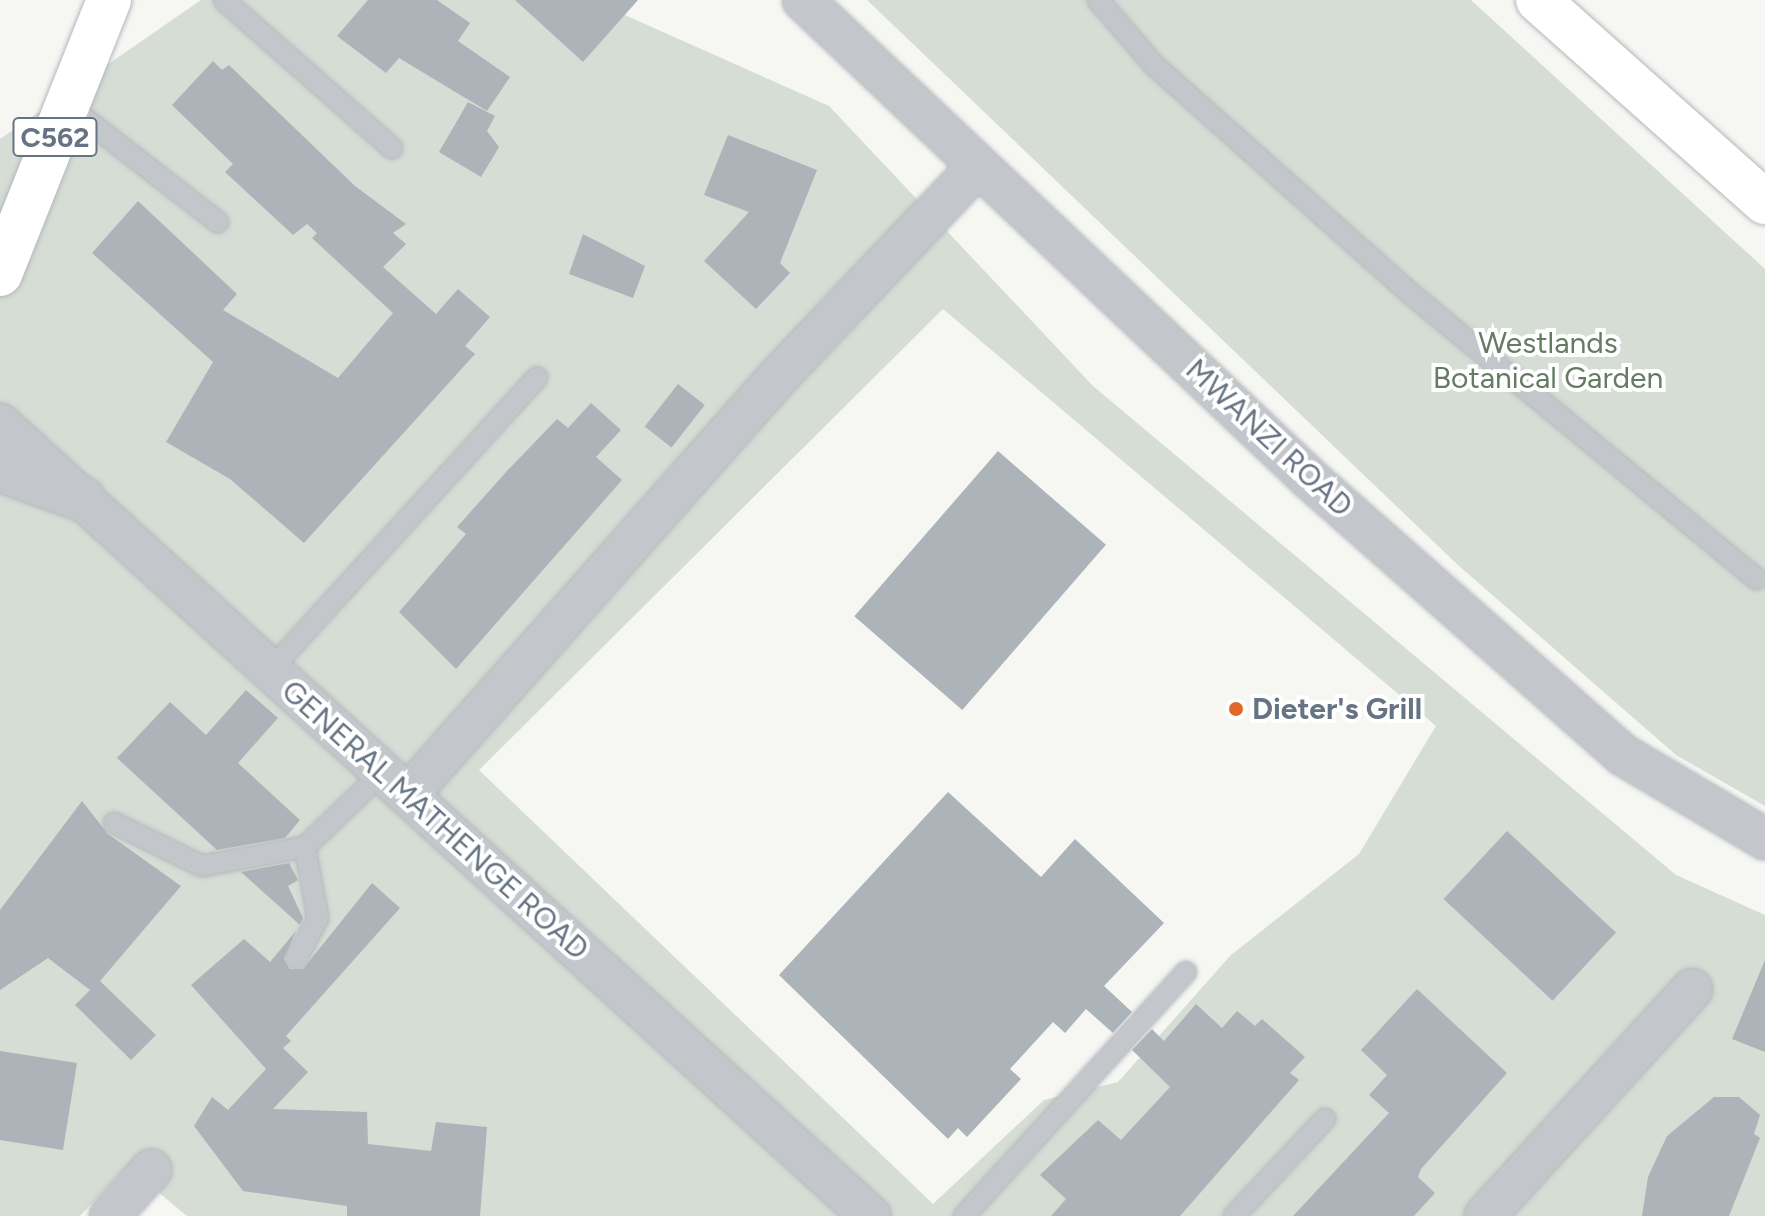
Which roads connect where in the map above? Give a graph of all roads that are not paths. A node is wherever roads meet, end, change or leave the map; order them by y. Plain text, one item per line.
1 (109, 0) edge
2 (224, 0) edge
3 (803, 0) edge
4 (1098, 0) edge
5 (1538, 0) edge
6 (67, 105) junction
7 (392, 148) dead end
8 (978, 166) junction
9 (1765, 202) edge
10 (218, 222) dead end
11 (0, 274) edge
12 (537, 378) dead end
13 (0, 424) edge
14 (0, 469) edge
15 (83, 499) junction
16 (1757, 579) dead end
17 (270, 670) junction
18 (395, 784) junction
19 (114, 823) dead end
20 (1765, 839) edge
21 (305, 847) junction
22 (297, 958) dead end
23 (1186, 972) dead end
24 (1692, 989) dead end
25 (1325, 1119) dead end
26 (151, 1170) dead end
27 (110, 1216) edge
28 (870, 1216) edge
29 (964, 1216) edge
30 (1234, 1216) edge
31 (1485, 1216) edge

1 - 6 main road, C562
2 - 7 lane
3 - 8 street, MWANZI ROAD
4 - 16 lane
5 - 9 main road
6 - 10 lane
6 - 11 main road, C562
8 - 18 street
8 - 20 street, MWANZI ROAD
12 - 17 lane
13 - 15 street, GENERAL MATHENGE ROAD
14 - 15 street
15 - 17 street, GENERAL MATHENGE ROAD
17 - 18 street, GENERAL MATHENGE ROAD
18 - 21 lane
18 - 28 street, GENERAL MATHENGE ROAD
19 - 21 lane
21 - 22 lane
23 - 29 lane
24 - 31 street
25 - 30 lane
26 - 27 street

